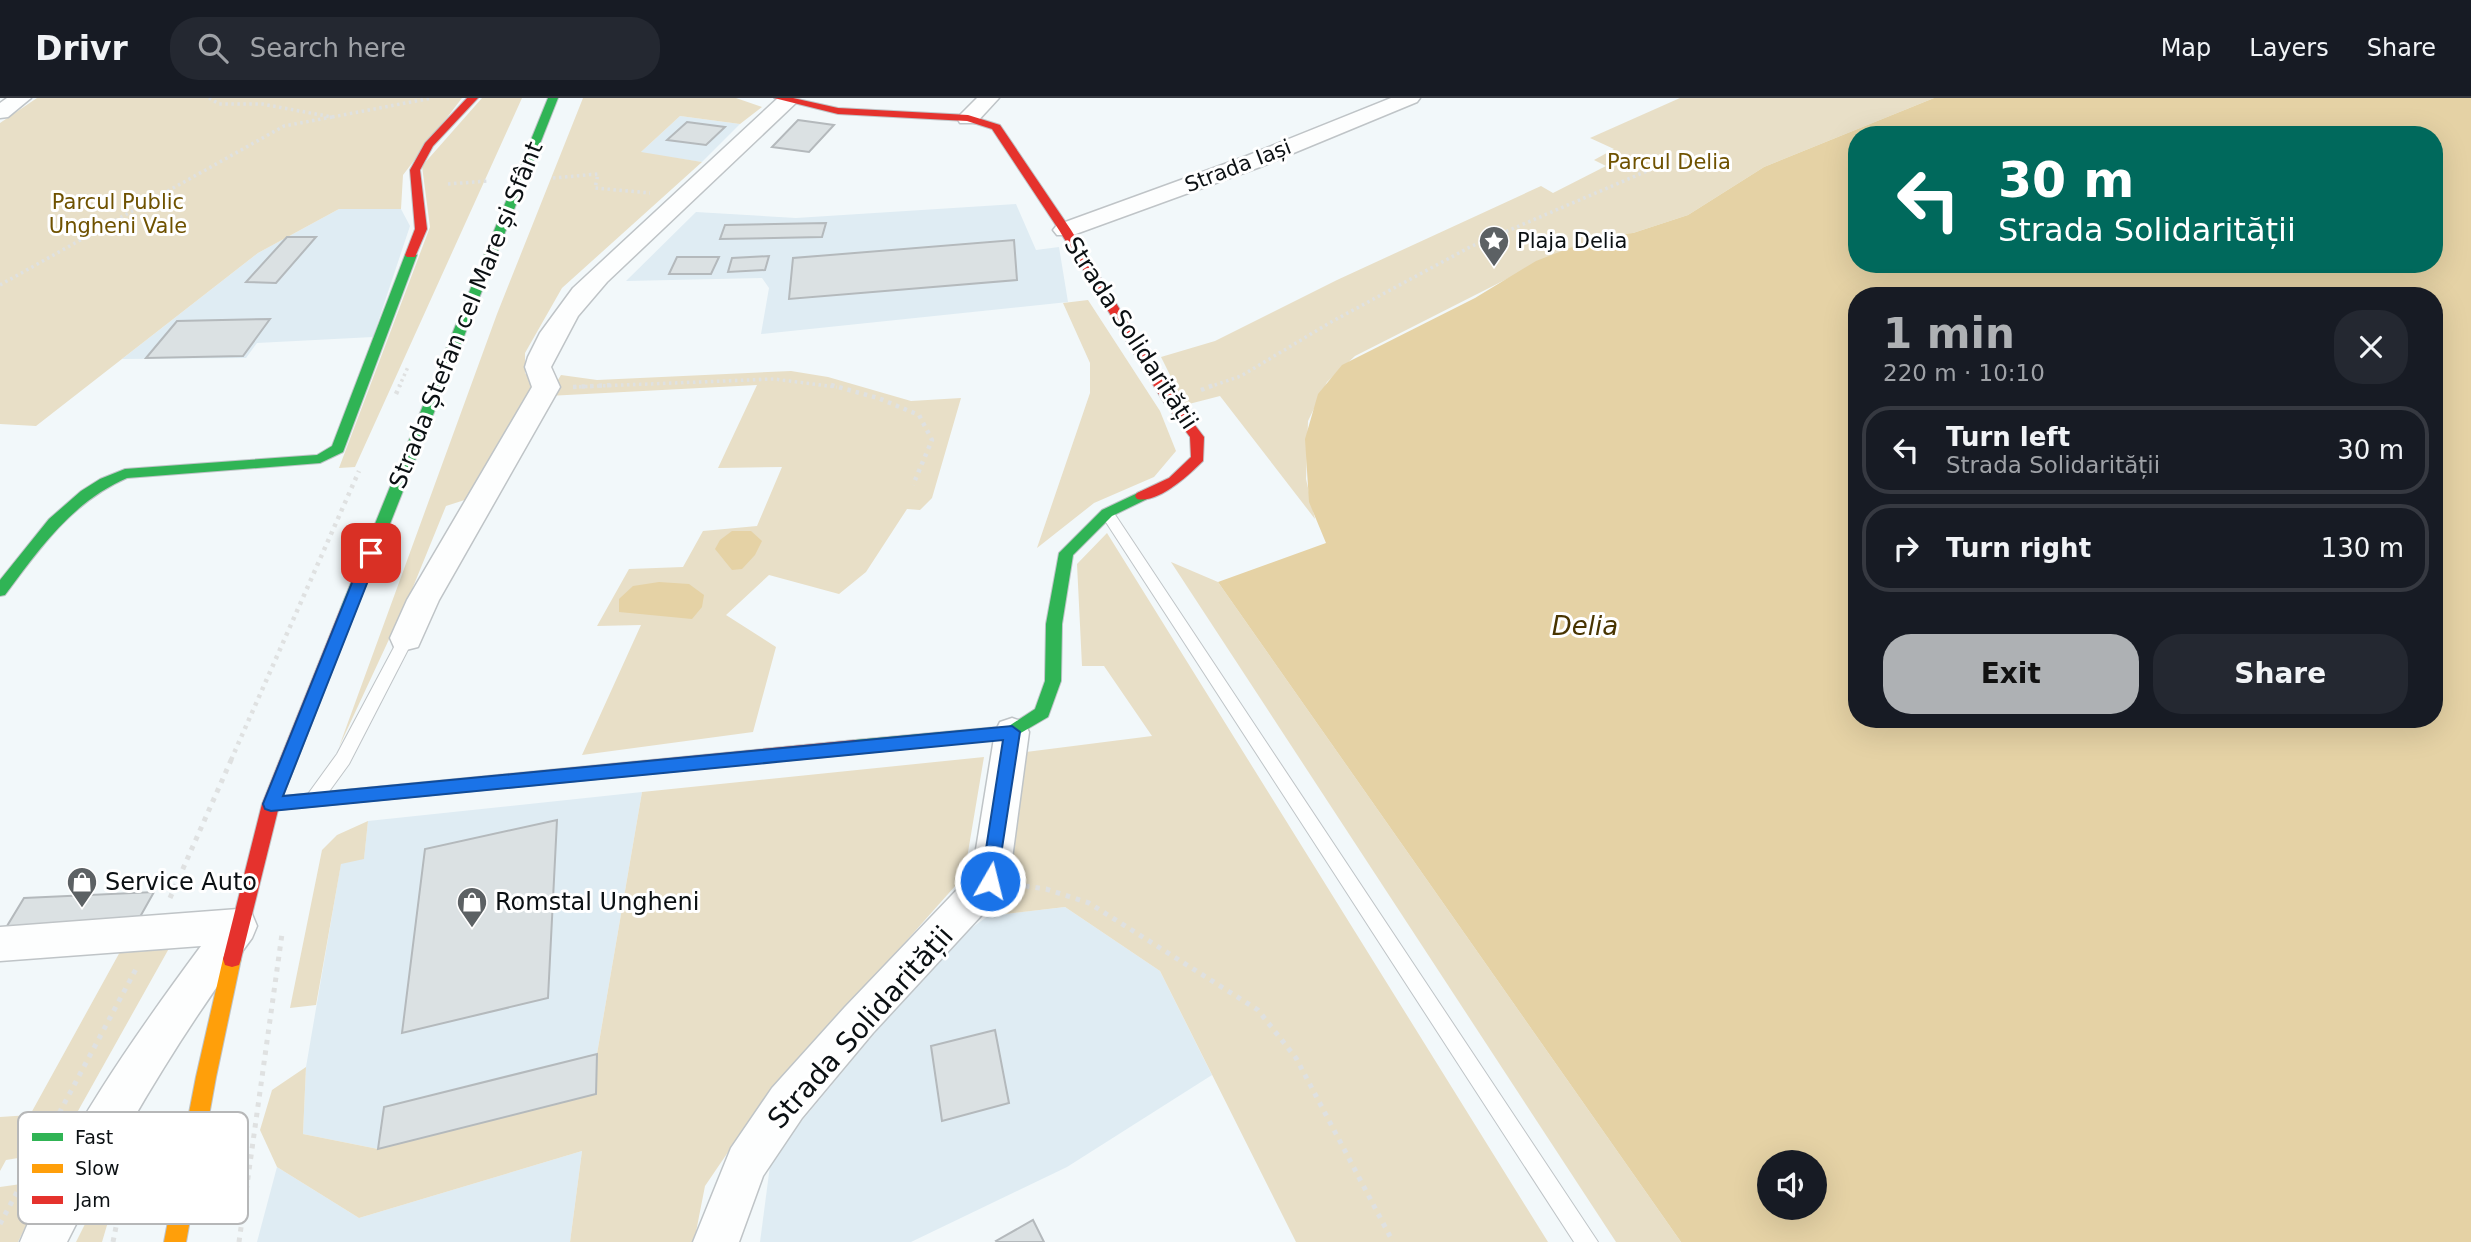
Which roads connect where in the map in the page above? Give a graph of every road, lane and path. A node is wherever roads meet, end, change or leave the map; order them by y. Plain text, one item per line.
1 (21, 98) edge
2 (209, 98) edge
3 (432, 98) edge
4 (473, 98) edge
5 (553, 98) edge
6 (989, 98) edge
7 (1410, 98) edge
8 (786, 99) edge
9 (0, 112) edge
10 (332, 117) junction
11 (968, 118) junction
12 (1654, 168) dead end
13 (551, 178) dead end
14 (437, 185) dead end
15 (490, 192) dead end
16 (659, 194) dead end
17 (1065, 230) junction
18 (0, 285) edge
19 (410, 363) dead end
20 (546, 387) junction
21 (393, 399) dead end
22 (1170, 401) junction
23 (364, 460) dead end
24 (913, 485) dead end
25 (1107, 513) junction
26 (0, 591) edge
27 (407, 638) joint
28 (1012, 732) junction
29 (312, 802) junction
30 (271, 804) junction
31 (990, 881) junction
32 (238, 926) junction
33 (283, 930) dead end
34 (155, 932) junction
35 (0, 944) edge
36 (59, 1112) edge
37 (113, 1112) edge
38 (198, 1112) edge
39 (248, 1184) edge
40 (18, 1190) edge
41 (0, 1224) edge
42 (52, 1224) edge
43 (178, 1224) edge
44 (242, 1224) edge
45 (43, 1242) edge
46 (175, 1242) edge
47 (240, 1242) edge
48 (716, 1242) edge
49 (1393, 1242) edge
50 (1587, 1242) edge

1 - 9 street
2 - 10 path
3 - 10 path
4 - 26 street
5 - 30 street, Strada Ștefan cel Mare și Sfânt
6 - 11 street
7 - 17 street, Strada Iași
8 - 11 street, Strada Solidarității
8 - 20 street
10 - 18 path
11 - 17 street, Strada Solidarității
12 - 22 path
13 - 16 path
14 - 15 path
17 - 22 street, Strada Solidarității
19 - 21 path
20 - 24 path
20 - 27 street
22 - 25 street, Strada Solidarității
23 - 34 path
25 - 28 street, Strada Solidarității
25 - 50 lane
27 - 29 lane
28 - 29 street, Strada Solidarității
28 - 31 street
29 - 30 street, Strada Solidarității
30 - 32 street, Strada Ștefan cel Mare și Sfânt
31 - 48 street, Strada Solidarității
31 - 49 path
32 - 34 street
32 - 37 street, Strada Ștefan cel Mare și Sfânt
32 - 38 street, Strada Ștefan cel Mare și Sfânt
33 - 39 path
34 - 35 street
34 - 36 path
40 - 41 path
42 - 45 street, Strada Ștefan cel Mare și Sfânt
43 - 46 street, Strada Ștefan cel Mare și Sfânt
44 - 47 path

